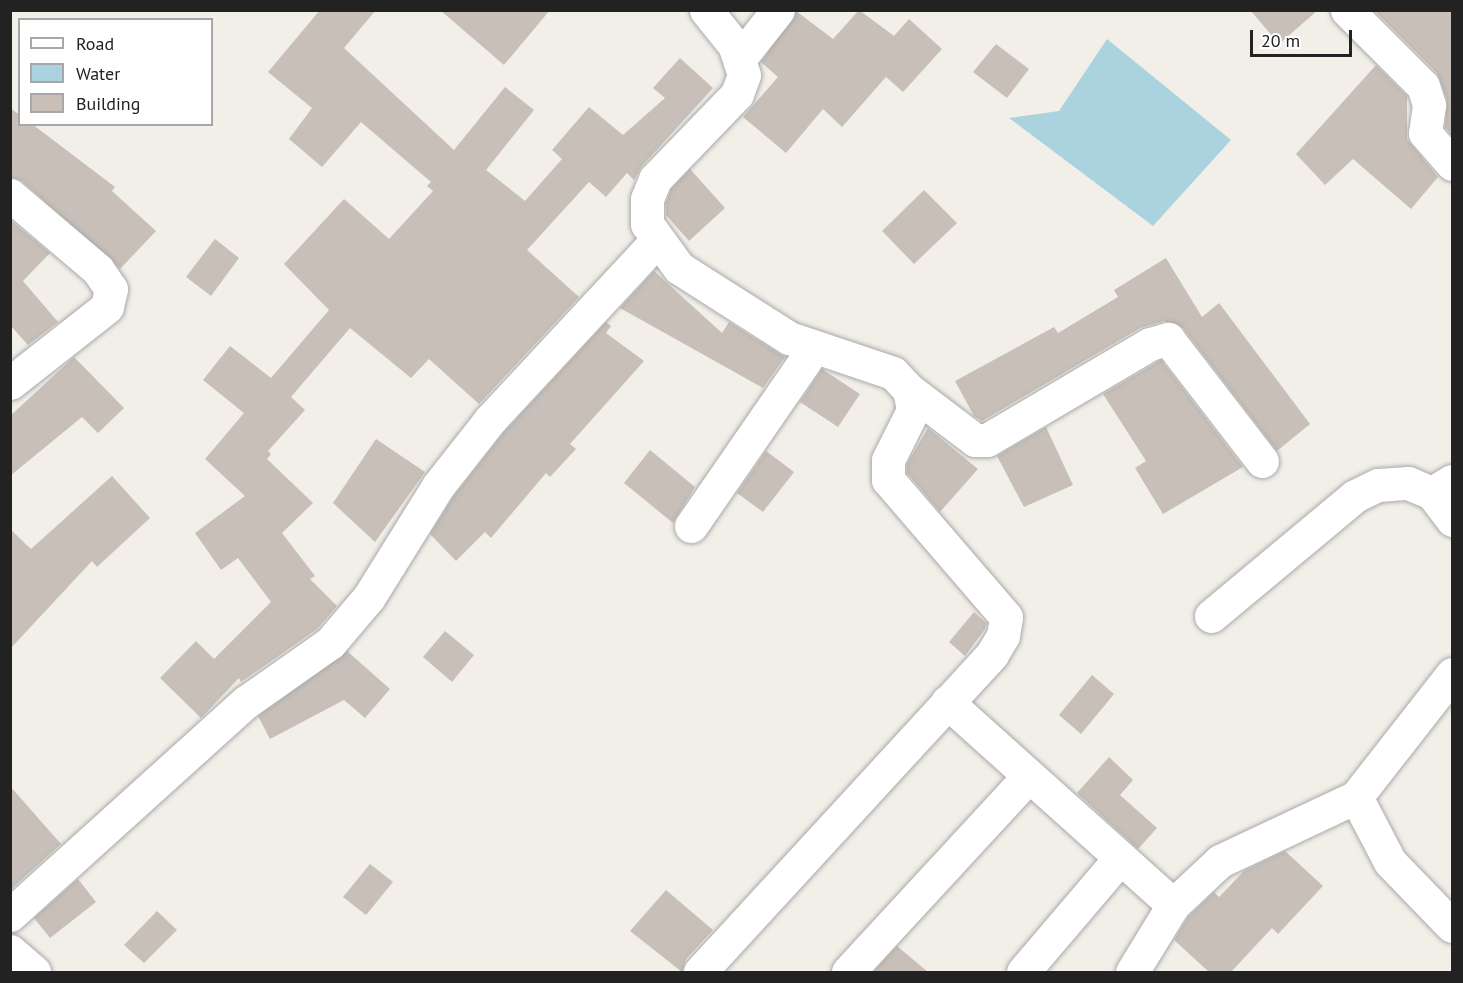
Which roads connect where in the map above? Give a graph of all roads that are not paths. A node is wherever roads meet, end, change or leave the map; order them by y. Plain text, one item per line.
1 (706, 10) edge
2 (778, 10) edge
3 (1347, 10) edge
4 (740, 58) junction
5 (1452, 164) edge
6 (10, 195) edge
7 (657, 240) junction
8 (814, 348) junction
9 (10, 383) edge
10 (909, 390) junction
11 (1262, 461) dead end
12 (1442, 487) edge
13 (1452, 520) edge
14 (691, 526) dead end
15 (1211, 616) dead end
16 (1452, 674) edge
17 (947, 702) junction
18 (1029, 776) junction
19 (1356, 797) junction
20 (1120, 858) junction
21 (1173, 905) junction
22 (10, 915) edge
23 (1452, 926) edge
24 (10, 951) edge
25 (34, 972) edge
26 (700, 972) edge
27 (849, 972) edge
28 (1023, 972) edge
29 (1132, 972) edge

1 - 4 street
2 - 4 street
3 - 5 street
4 - 7 street
6 - 9 street
7 - 8 street
7 - 22 street
8 - 10 street
8 - 14 street
10 - 11 street
10 - 17 street
12 - 13 street
12 - 15 street
16 - 19 street
17 - 18 street
17 - 26 street
18 - 20 street
18 - 27 street
19 - 21 street
19 - 23 street
20 - 21 street
20 - 28 street
21 - 29 street
24 - 25 street

